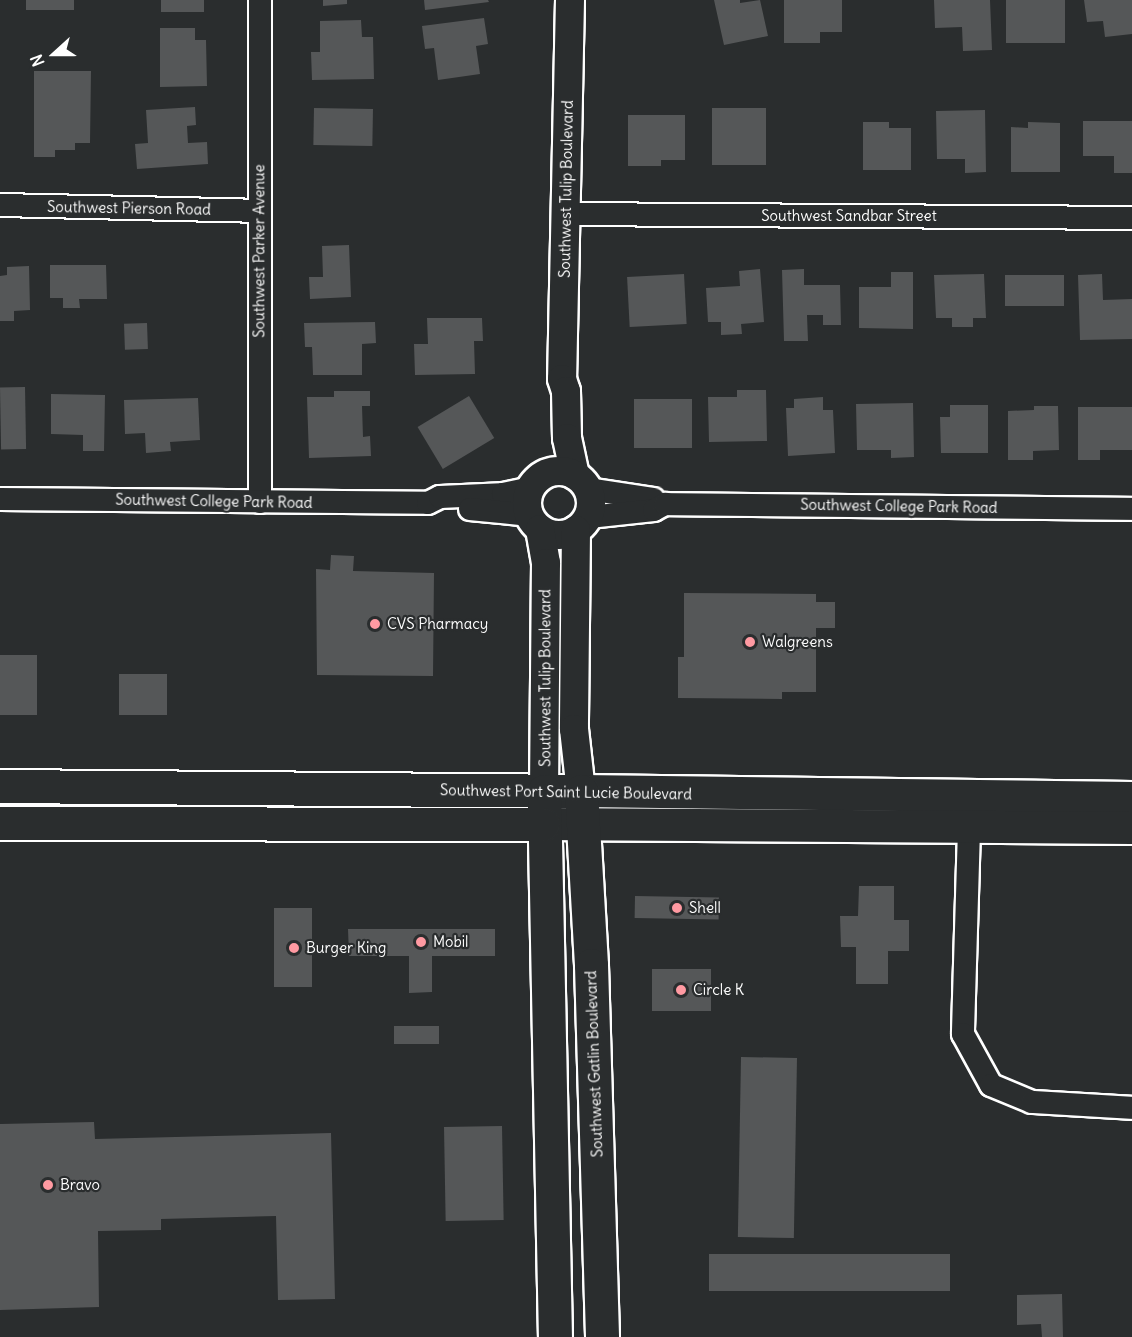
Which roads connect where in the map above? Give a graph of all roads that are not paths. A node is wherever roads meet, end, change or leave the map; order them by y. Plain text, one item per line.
1 (260, 0) edge
2 (570, 0) edge
3 (0, 205) edge
4 (258, 211) junction
5 (565, 214) junction
6 (1132, 218) edge
7 (562, 379) junction
8 (581, 482) junction
9 (0, 499) edge
10 (260, 502) junction
11 (536, 502) junction
12 (665, 504) junction
13 (1132, 509) edge
14 (582, 524) junction
15 (0, 786) edge
16 (544, 791) junction
17 (581, 791) junction
18 (1132, 798) edge
19 (0, 823) edge
20 (543, 824) junction
21 (584, 825) junction
22 (1132, 828) edge
23 (969, 829) junction
24 (1132, 1108) edge
25 (555, 1337) edge
26 (602, 1337) edge

1 - 4 street, Southwest Parker Avenue
2 - 5 street, Southwest Tulip Boulevard
3 - 4 street, Southwest Pierson Road
4 - 10 street, Southwest Parker Avenue
5 - 6 street, Southwest Sandbar Street
5 - 7 street, Southwest Tulip Boulevard
7 - 8 street, Southwest Tulip Boulevard
7 - 11 street, Southwest Tulip Boulevard
8 - 11 street
8 - 12 street, Southwest College Park Road
8 - 14 street, Southwest Tulip Boulevard
9 - 10 street, Southwest College Park Road
10 - 11 street, Southwest College Park Road
11 - 14 street
11 - 16 street, Southwest Tulip Boulevard
12 - 13 street, Southwest College Park Road
12 - 14 street, Southwest College Park Road
14 - 17 street, Southwest Tulip Boulevard
15 - 16 main road, Southwest Port Saint Lucie Boulevard
16 - 17 main road, Southwest Port Saint Lucie Boulevard
16 - 20 main road
17 - 18 main road, Southwest Port Saint Lucie Boulevard
17 - 21 main road, Southwest Gatlin Boulevard
19 - 20 main road
20 - 21 main road
20 - 25 main road
21 - 23 main road
21 - 26 main road, Southwest Gatlin Boulevard
22 - 23 main road
23 - 24 street

